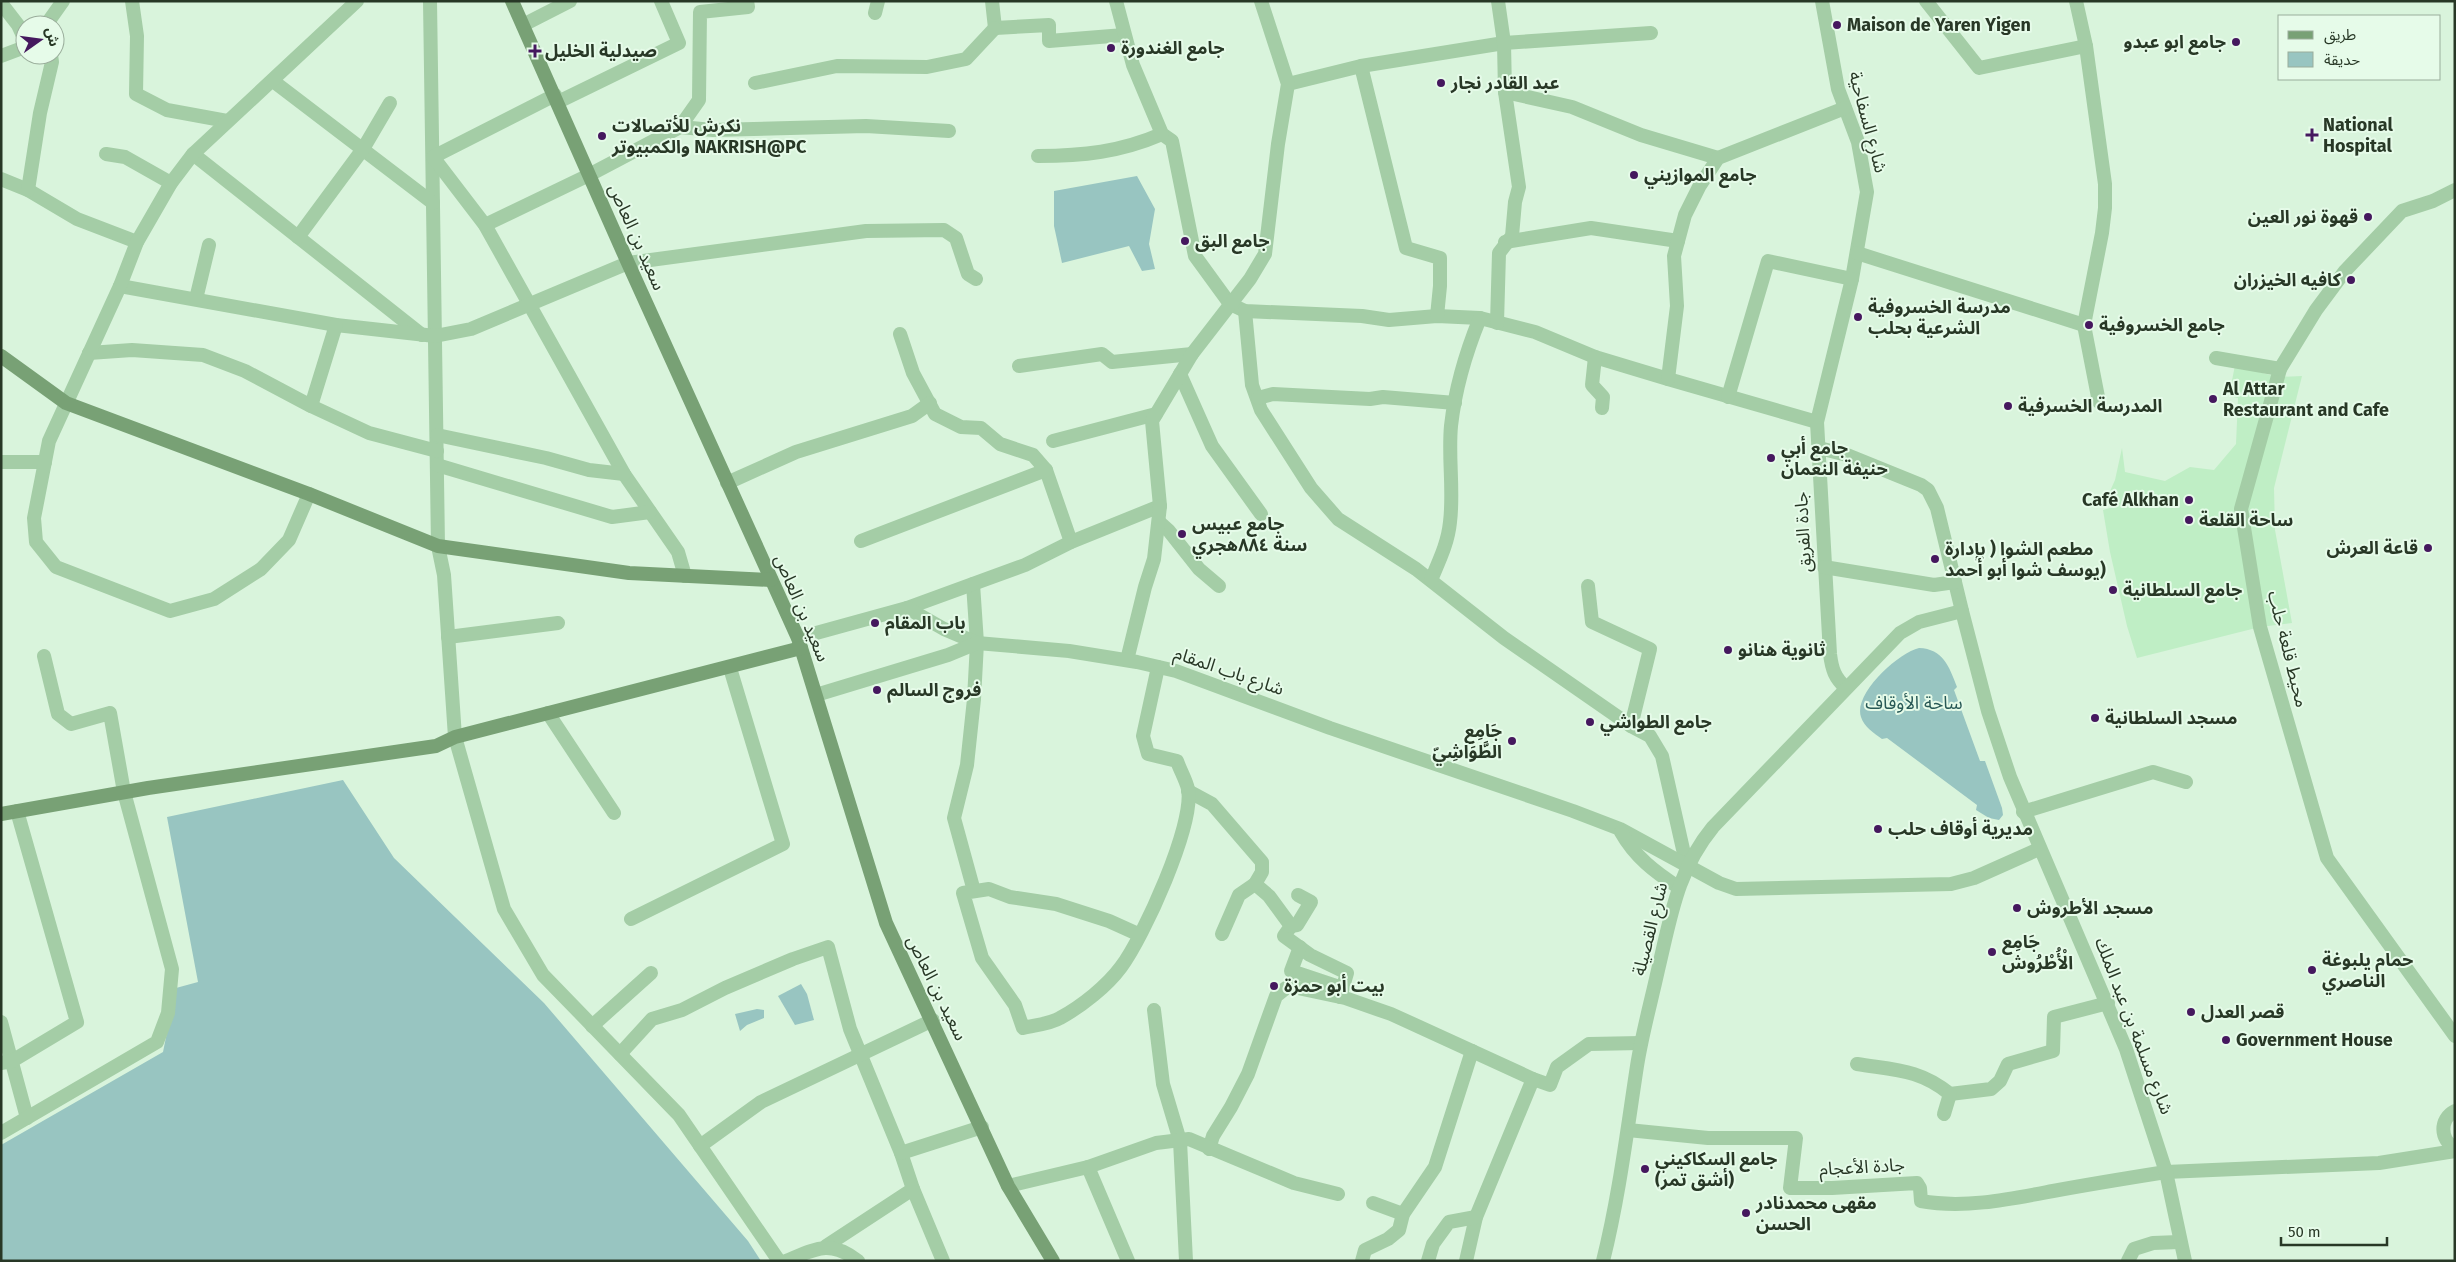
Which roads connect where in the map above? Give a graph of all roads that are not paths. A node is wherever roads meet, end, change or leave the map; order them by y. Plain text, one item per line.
1 (63, 1) edge
2 (132, 1) edge
3 (430, 1) edge
4 (512, 1) edge
5 (570, 1) edge
6 (661, 1) edge
7 (747, 1) edge
8 (992, 1) edge
9 (1116, 1) edge
10 (1261, 1) edge
11 (1498, 1) edge
12 (1822, 1) edge
13 (1926, 1) edge
14 (2076, 1) edge
15 (355, 2) edge
16 (1, 3) edge
17 (53, 15) edge
18 (15, 21) edge
19 (523, 25) junction
20 (995, 28) junction
21 (1651, 32) dead end
22 (1124, 35) junction
23 (1504, 44) junction
24 (2086, 46) junction
25 (15, 51) edge
26 (1, 56) edge
27 (51, 65) edge
28 (1360, 66) junction
29 (273, 81) junction
30 (755, 83) dead end
31 (1288, 84) junction
32 (1505, 92) junction
33 (556, 99) junction
34 (390, 103) dead end
35 (1845, 108) junction
36 (227, 122) junction
37 (680, 127) junction
38 (949, 131) dead end
39 (1162, 134) junction
40 (363, 150) junction
41 (106, 154) dead end
42 (193, 154) junction
43 (1038, 156) dead end
44 (432, 157) junction
45 (1718, 158) junction
46 (589, 175) junction
47 (1, 178) edge
48 (171, 183) junction
49 (28, 190) junction
50 (2455, 190) edge
51 (433, 202) junction
52 (485, 225) junction
53 (298, 237) junction
54 (1678, 241) junction
55 (137, 242) junction
56 (1505, 242) junction
57 (209, 245) dead end
58 (1857, 253) junction
59 (628, 263) junction
60 (976, 279) dead end
61 (1852, 280) junction
62 (120, 286) junction
63 (196, 299) junction
64 (1230, 304) junction
65 (529, 306) junction
66 (1244, 311) junction
67 (1437, 316) junction
68 (1480, 318) junction
69 (1497, 323) junction
70 (2084, 325) junction
71 (336, 326) junction
72 (900, 334) dead end
73 (429, 336) junction
74 (89, 353) junction
75 (1192, 354) junction
76 (1, 356) edge
77 (1595, 357) junction
78 (2216, 358) dead end
79 (1019, 366) dead end
80 (2280, 369) junction
81 (1180, 374) junction
82 (1668, 380) junction
83 (1728, 397) junction
84 (1258, 398) junction
85 (2099, 402) dead end
86 (66, 403) junction
87 (930, 403) junction
88 (1455, 403) junction
89 (311, 406) junction
90 (1602, 408) dead end
91 (1156, 414) junction
92 (1818, 422) junction
93 (437, 435) junction
94 (1054, 441) dead end
95 (1819, 448) junction
96 (437, 458) junction
97 (1, 462) edge
98 (45, 462) junction
99 (1046, 470) junction
100 (624, 474) junction
101 (727, 483) junction
102 (310, 494) junction
103 (1160, 506) junction
104 (650, 512) junction
105 (1261, 514) dead end
106 (1159, 522) junction
107 (861, 541) dead end
108 (1072, 542) junction
109 (438, 546) junction
110 (1824, 567) junction
111 (685, 576) junction
112 (771, 580) junction
113 (1431, 580) junction
114 (1955, 582) junction
115 (973, 584) junction
116 (1219, 586) dead end
117 (1588, 586) dead end
118 (907, 608) junction
119 (1962, 611) junction
120 (558, 623) dead end
121 (448, 637) junction
122 (800, 643) junction
123 (976, 643) junction
124 (44, 656) dead end
125 (1127, 660) junction
126 (1158, 667) junction
127 (730, 668) junction
128 (1846, 688) junction
129 (816, 695) junction
130 (548, 713) junction
131 (1631, 726) junction
132 (454, 737) junction
133 (2186, 782) dead end
134 (1188, 790) junction
135 (124, 792) junction
136 (17, 811) junction
137 (2, 812) edge
138 (2023, 812) junction
139 (614, 814) dead end
140 (1620, 829) junction
141 (2039, 849) junction
142 (1687, 867) junction
143 (1255, 884) junction
144 (1678, 887) junction
145 (974, 891) junction
146 (1298, 895) dead end
147 (631, 919) dead end
148 (1291, 926) junction
149 (1222, 934) dead end
150 (1140, 936) junction
151 (1300, 947) junction
152 (651, 973) dead end
153 (1341, 993) junction
154 (2108, 1003) junction
155 (1154, 1010) dead end
156 (932, 1020) junction
157 (1, 1022) edge
158 (592, 1026) junction
159 (2455, 1036) edge
160 (1642, 1043) junction
161 (1472, 1051) junction
162 (620, 1054) junction
163 (860, 1054) junction
164 (7, 1062) edge
165 (1857, 1064) dead end
166 (1533, 1079) junction
167 (1950, 1094) junction
168 (2455, 1111) edge
169 (1944, 1114) dead end
170 (28, 1118) junction
171 (982, 1127) junction
172 (1628, 1130) junction
173 (1, 1133) edge
174 (1180, 1141) junction
175 (700, 1146) junction
176 (1209, 1149) junction
177 (2455, 1150) edge
178 (901, 1153) junction
179 (1088, 1167) junction
180 (2166, 1172) junction
181 (1008, 1186) junction
182 (913, 1189) junction
183 (1338, 1194) dead end
184 (1373, 1203) dead end
185 (1403, 1214) junction
186 (1476, 1217) junction
187 (2179, 1242) junction
188 (826, 1246) junction
189 (779, 1261) edge
190 (786, 1261) edge
191 (858, 1261) edge
192 (943, 1261) edge
193 (1053, 1261) edge
194 (1128, 1261) edge
195 (1186, 1261) edge
196 (1362, 1261) edge
197 (1428, 1261) edge
198 (1466, 1261) edge
199 (1603, 1261) edge
200 (2128, 1261) edge
201 (2185, 1261) edge

1 - 17 street
2 - 36 street
3 - 44 street
4 - 19 main road, سعيد بن العاص
5 - 19 street
6 - 33 street
7 - 37 street
8 - 20 street
9 - 22 street
10 - 31 street
11 - 23 street
12 - 35 street, شارع السفاحية
13 - 24 street
14 - 24 street
15 - 29 street
16 - 18 street
19 - 33 main road, سعيد بن العاص
20 - 22 street
20 - 30 street
21 - 23 street
22 - 39 street
23 - 28 street
23 - 32 street
24 - 70 street
25 - 26 street
27 - 49 street
28 - 31 street
28 - 67 street
29 - 36 street
29 - 40 street
31 - 64 street
32 - 45 street
32 - 56 street
33 - 44 street
33 - 46 main road, سعيد بن العاص
34 - 40 street
35 - 45 street
35 - 58 street, شارع السفاحية
36 - 42 street
37 - 38 street
37 - 46 street
39 - 43 street
39 - 64 street
40 - 51 street
40 - 53 street
41 - 48 street
42 - 48 street
42 - 53 street
44 - 51 street
44 - 52 street
45 - 54 street
46 - 52 street
46 - 59 main road, سعيد بن العاص
47 - 49 street
48 - 55 street
49 - 55 street
50 - 80 street, محيط قلعة حلب
51 - 73 street
52 - 65 street
53 - 73 street
54 - 56 street
54 - 82 street
55 - 62 street
56 - 69 street
57 - 63 street
58 - 61 street, جادة الفريق
58 - 70 street
59 - 60 street
59 - 65 street
59 - 101 main road, سعيد بن العاص
61 - 83 street
61 - 92 street, جادة الفريق
62 - 63 street
62 - 74 street
63 - 71 street
64 - 66 street
64 - 75 street
65 - 73 street
65 - 100 street
66 - 67 street
66 - 84 street
67 - 68 street
68 - 69 street
68 - 88 street
69 - 77 street
70 - 85 street
71 - 73 street
71 - 89 street
72 - 87 street
73 - 93 street
74 - 86 street
74 - 89 street
75 - 79 street
75 - 81 street
76 - 86 main road
77 - 82 street
77 - 90 street
78 - 80 street
80 - 159 street, محيط قلعة حلب
81 - 91 street
81 - 105 street
82 - 83 street
83 - 92 street
84 - 88 street
84 - 113 street
86 - 98 street
86 - 102 main road
87 - 99 street
87 - 101 street
88 - 113 street
89 - 96 street
91 - 94 street
91 - 103 street
92 - 95 street, جادة الفريق
93 - 96 street
93 - 100 street
95 - 110 street, جادة الفريق
95 - 114 street, شارع مسلمة بن عبد الملك
96 - 104 street
96 - 109 street
97 - 98 street
98 - 102 street
99 - 107 street
99 - 108 street
100 - 104 street
101 - 112 main road, سعيد بن العاص
102 - 109 main road
103 - 106 street
103 - 108 street
104 - 111 street
106 - 116 street
106 - 125 street
108 - 115 street
109 - 111 main road
109 - 121 street
110 - 114 street
110 - 128 street, جادة الفريق
111 - 112 main road
112 - 122 main road, سعيد بن العاص
113 - 131 street
114 - 119 street, شارع مسلمة بن عبد الملك
115 - 118 street
115 - 123 street
117 - 131 street
118 - 122 street
118 - 123 street
119 - 128 street, شارع القصيلة
119 - 138 street, شارع مسلمة بن عبد الملك
120 - 121 street
121 - 132 street
122 - 127 main road
122 - 129 main road, سعيد بن العاص
123 - 125 street, شارع باب المقام
123 - 129 street, شارع باب المقام
123 - 145 street
124 - 135 street
125 - 126 street, شارع باب المقام
126 - 134 street
126 - 140 street, شارع باب المقام
127 - 130 main road
127 - 147 street
128 - 142 street, شارع القصيلة
129 - 156 main road, سعيد بن العاص
130 - 132 main road
130 - 139 street
131 - 142 street
132 - 135 main road
132 - 158 street
133 - 138 street
134 - 143 street
134 - 150 street
135 - 136 main road
135 - 170 street
136 - 137 main road
136 - 164 street
138 - 141 street, شارع مسلمة بن عبد الملك
140 - 142 street, شارع باب المقام
140 - 144 street
141 - 142 street, شارع باب المقام
141 - 154 street, شارع مسلمة بن عبد الملك
142 - 144 street, شارع القصيلة
143 - 148 street
143 - 149 street
144 - 160 street, شارع القصيلة
145 - 150 street
145 - 150 street
146 - 148 street
148 - 151 street
151 - 153 street
151 - 153 street
152 - 158 street
153 - 161 street
153 - 176 street
154 - 167 street
154 - 180 street, شارع مسلمة بن عبد الملك
155 - 174 street
156 - 163 street
156 - 171 main road, سعيد بن العاص
157 - 164 street
158 - 162 street
160 - 166 street
160 - 172 street, شارع القصيلة
161 - 166 street
161 - 185 street
162 - 163 street
162 - 175 street
163 - 175 street
163 - 178 street
164 - 170 street
165 - 167 street
166 - 186 street
167 - 169 street
168 - 177 street
170 - 173 street
171 - 178 street
171 - 181 main road, سعيد بن العاص
172 - 180 street, جادة الأعجام
172 - 199 street, شارع القصيلة
174 - 176 street
174 - 179 street
174 - 195 street
175 - 189 street
176 - 183 street
177 - 180 street
178 - 182 street
179 - 181 street
179 - 194 street
180 - 187 street, شارع مسلمة بن عبد الملك
181 - 193 main road, سعيد بن العاص
182 - 188 street
182 - 192 street
184 - 185 street
185 - 196 street
186 - 197 street
186 - 198 street
187 - 200 street
187 - 201 street, شارع مسلمة بن عبد الملك
188 - 190 street
188 - 191 street

